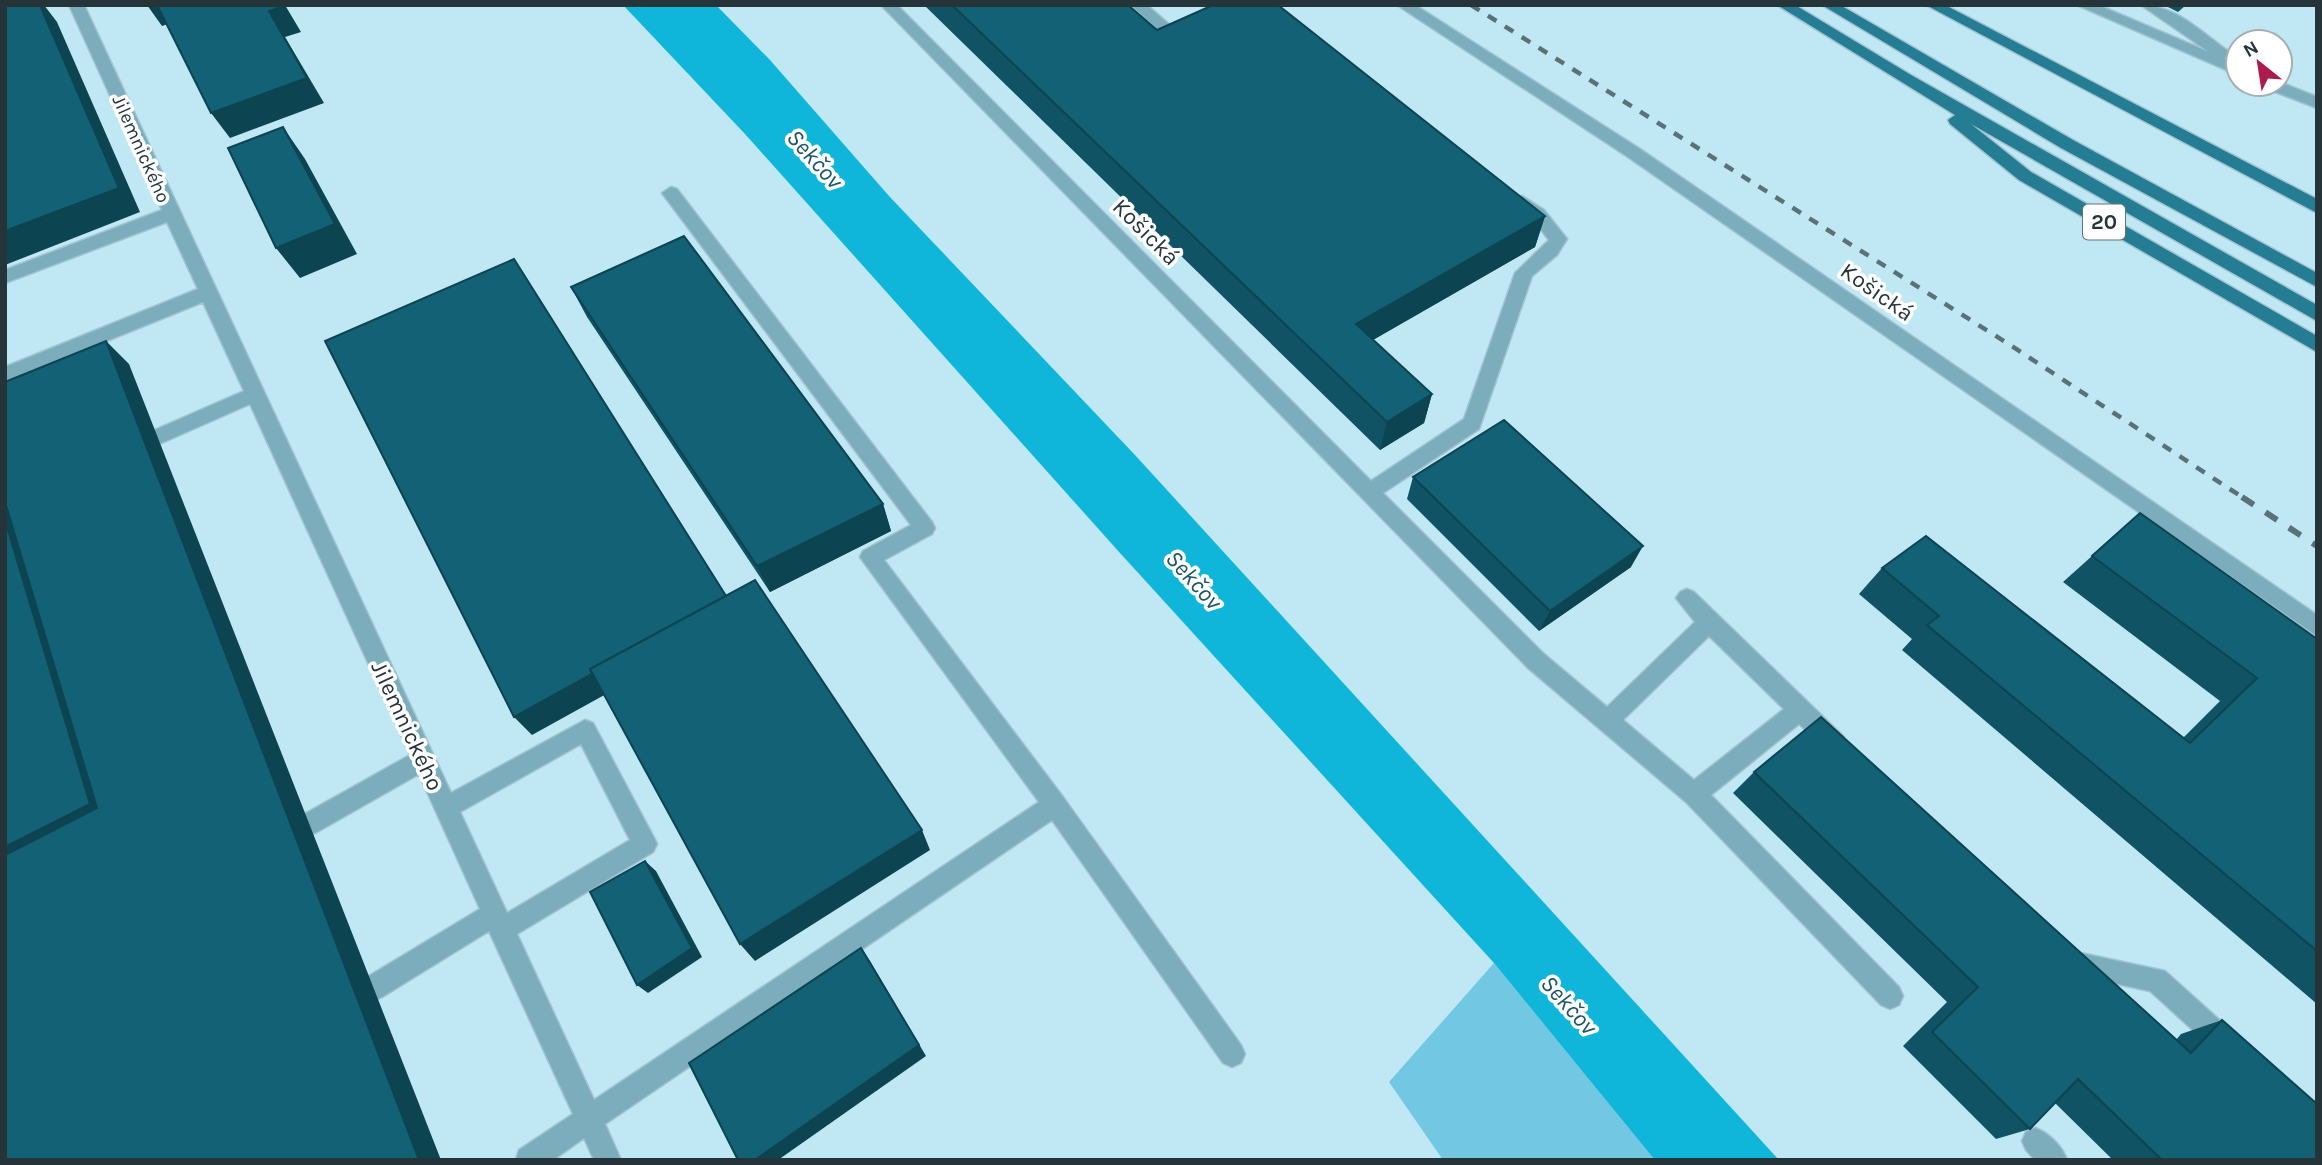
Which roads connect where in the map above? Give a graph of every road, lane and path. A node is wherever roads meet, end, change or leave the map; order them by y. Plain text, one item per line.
1 (76, 5) edge
2 (888, 5) edge
3 (1138, 5) edge
4 (1404, 5) edge
5 (1784, 5) edge
6 (1829, 5) edge
7 (1933, 5) edge
8 (2084, 5) edge
9 (2148, 5) edge
10 (1187, 48) edge
11 (2224, 57) edge
12 (2224, 62) edge
13 (1905, 79) junction
14 (2294, 94) edge
15 (2317, 103) edge
16 (1504, 189) edge
17 (671, 193) dead end
18 (2317, 207) edge
19 (170, 214) junction
20 (5, 277) edge
21 (2317, 281) edge
22 (207, 293) junction
23 (2317, 314) edge
24 (2317, 345) edge
25 (5, 374) edge
26 (253, 395) junction
27 (157, 437) dead end
28 (1369, 492) junction
29 (1688, 598) dead end
30 (1709, 622) junction
31 (2317, 627) edge
32 (1800, 710) junction
33 (1607, 721) junction
34 (1850, 757) edge
35 (423, 760) junction
36 (1693, 794) junction
37 (1055, 805) junction
38 (445, 808) junction
39 (309, 824) dead end
40 (498, 922) junction
41 (2052, 944) edge
42 (373, 988) dead end
43 (1891, 996) dead end
44 (1233, 1054) dead end
45 (2246, 1061) edge
46 (589, 1119) junction
47 (2035, 1140) edge
48 (529, 1160) edge
49 (608, 1160) edge
50 (2054, 1160) edge

1 - 19 street, Jilemnického
2 - 28 street, Košická
3 - 10 street
4 - 31 street, Košická
5 - 13 main road, 20
6 - 21 main road
7 - 18 main road
8 - 12 street
9 - 11 street
13 - 23 main road
13 - 24 main road, 20
14 - 15 street
16 - 28 street
17 - 37 street
19 - 20 street
19 - 22 street, Jilemnického
22 - 25 street
22 - 26 street, Jilemnického
26 - 27 street
26 - 35 street, Jilemnického
28 - 33 street, Košická
29 - 30 street
30 - 32 street
30 - 33 street
32 - 34 street
32 - 36 street
33 - 36 street, Košická
35 - 38 street, Jilemnického
35 - 39 street
36 - 43 street, Košická
37 - 44 street
37 - 46 street
38 - 40 street, Jilemnického
38 - 40 street
40 - 42 street
40 - 46 street, Jilemnického
41 - 45 street
46 - 48 street
46 - 49 street, Jilemnického
47 - 50 street

